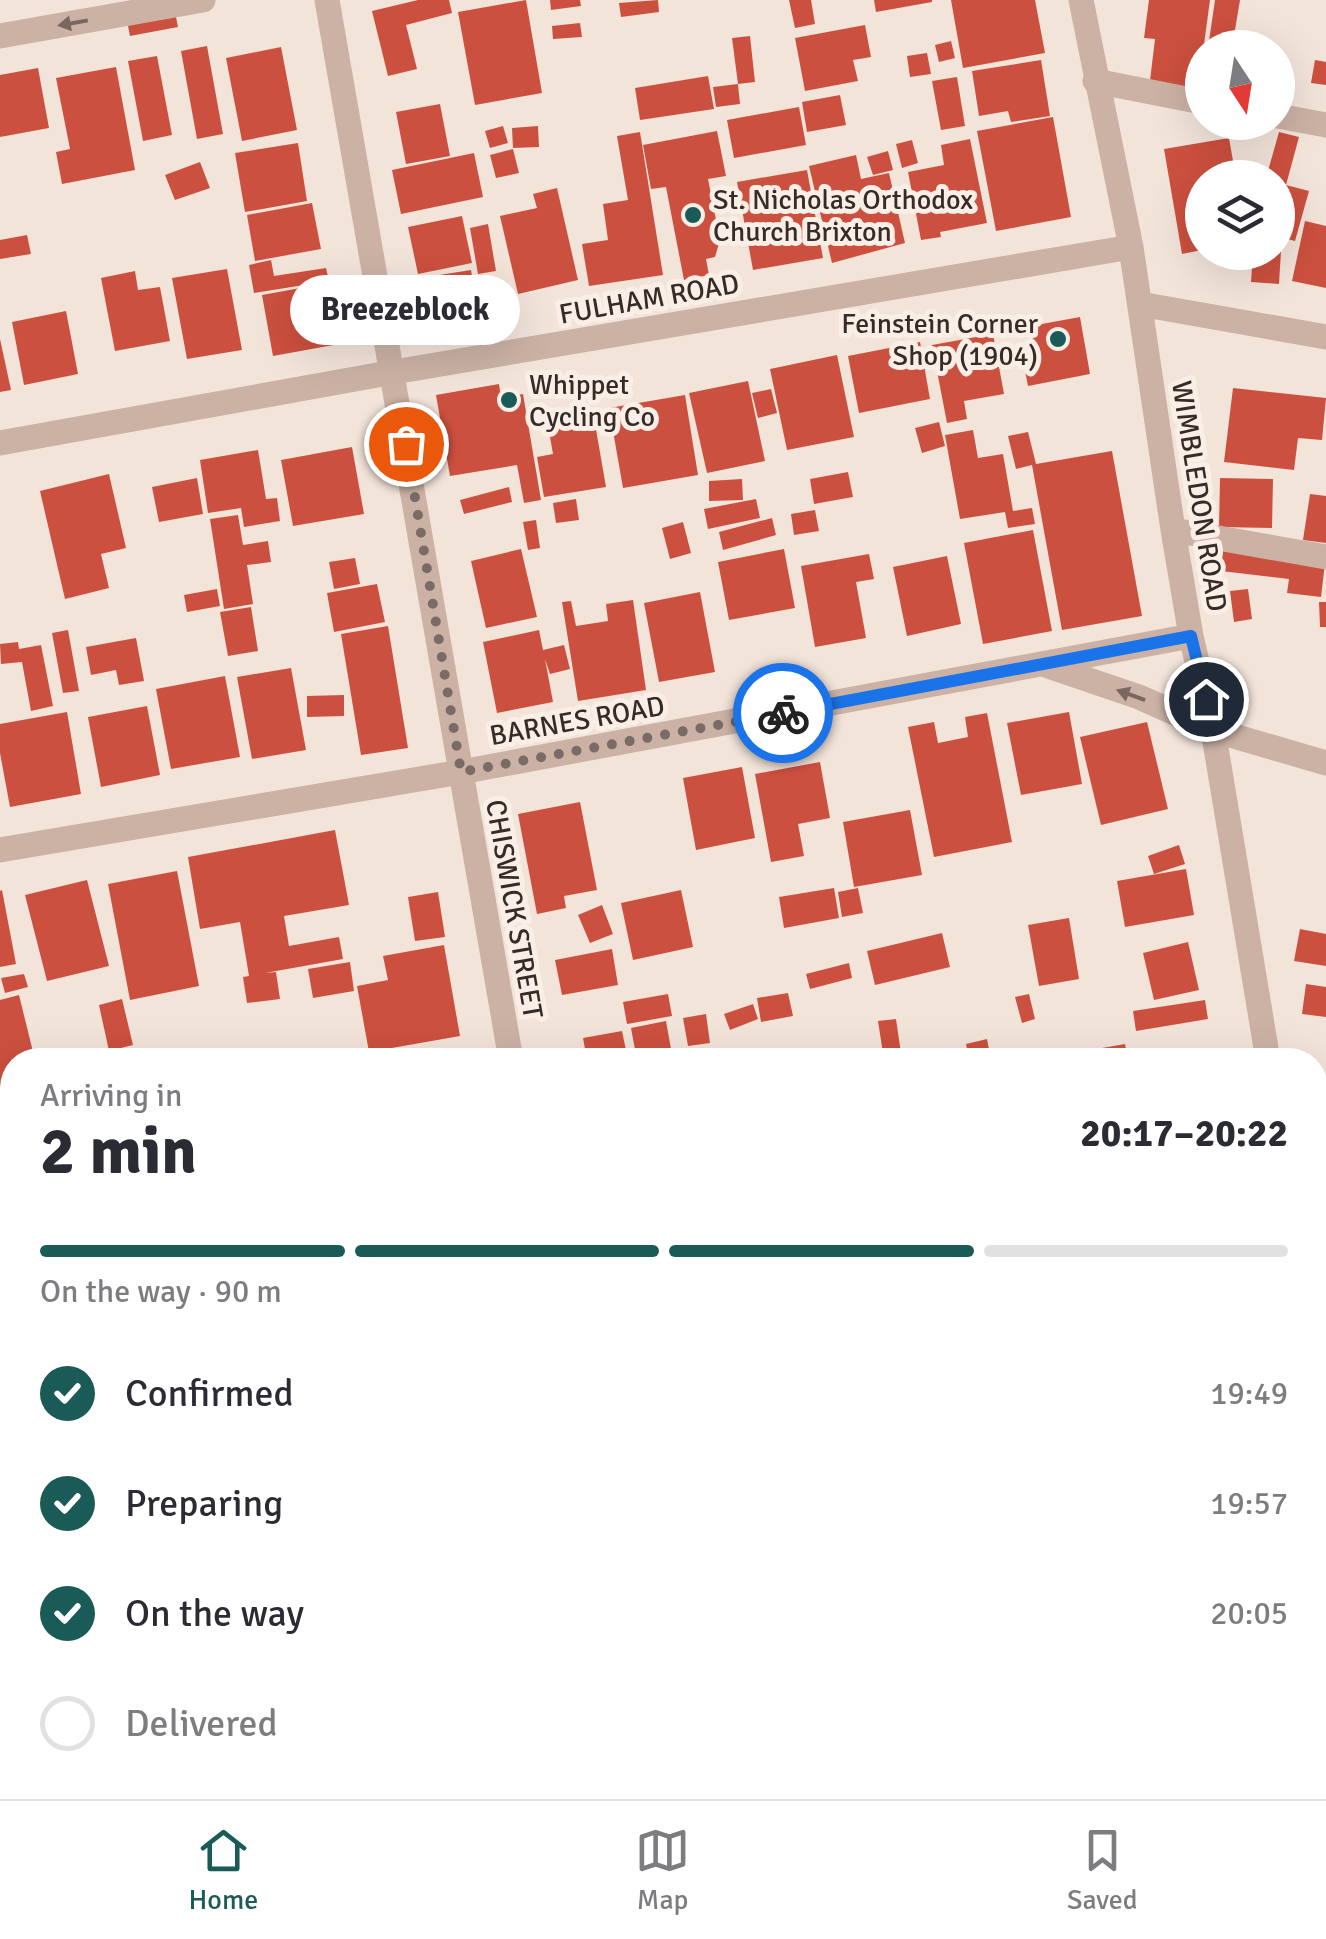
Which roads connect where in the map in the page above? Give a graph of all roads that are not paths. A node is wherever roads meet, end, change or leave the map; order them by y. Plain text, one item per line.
1 (203, 0) edge
2 (327, 0) edge
3 (1081, 0) edge
4 (0, 36) edge
5 (1095, 81) junction
6 (1185, 99) edge
7 (1295, 119) edge
8 (1326, 125) edge
9 (1131, 247) junction
10 (1140, 304) junction
11 (1326, 337) edge
12 (394, 372) junction
13 (0, 443) edge
14 (1173, 530) junction
15 (1326, 558) edge
16 (1191, 636) junction
17 (1046, 665) junction
18 (1213, 730) junction
19 (1326, 763) edge
20 (461, 772) junction
21 (0, 850) edge
22 (509, 1048) edge
23 (1266, 1048) edge

1 -> 4 street
2 - 12 street, CHISWICK STREET
3 - 5 street, WIMBLEDON ROAD
5 - 6 street
5 - 9 street, WIMBLEDON ROAD
7 - 8 street
9 - 10 street, WIMBLEDON ROAD
9 - 12 street, FULHAM ROAD
10 - 11 street
10 - 14 street, WIMBLEDON ROAD
12 - 13 street, FULHAM ROAD
12 - 20 street, CHISWICK STREET
14 - 15 street
14 - 16 street, WIMBLEDON ROAD
16 - 17 street, BARNES ROAD
16 - 18 street, WIMBLEDON ROAD
18 -> 17 street, BARNES ROAD
17 - 20 street, BARNES ROAD
18 - 19 street, BARNES ROAD
18 - 23 street, WIMBLEDON ROAD
20 - 21 street, BARNES ROAD
20 - 22 street, CHISWICK STREET

